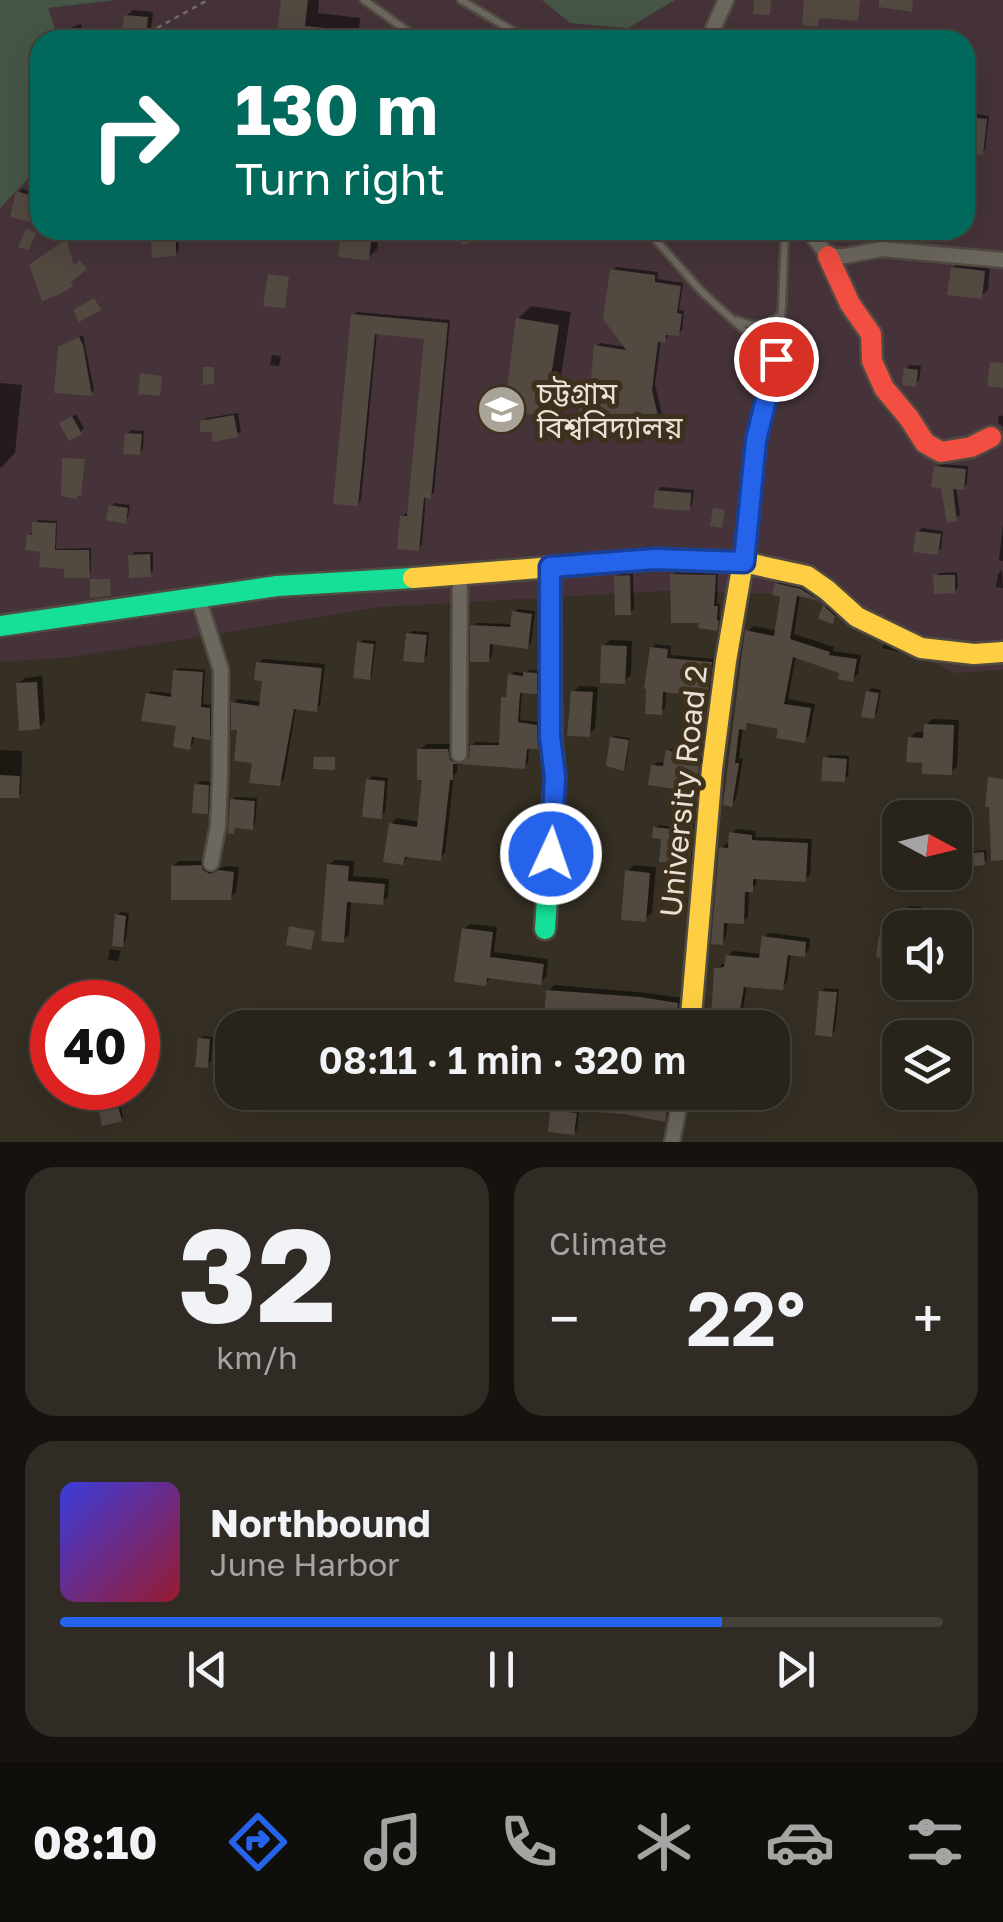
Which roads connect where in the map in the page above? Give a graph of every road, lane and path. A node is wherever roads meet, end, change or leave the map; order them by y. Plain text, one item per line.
1 (208, 0) edge
2 (364, 0) edge
3 (462, 0) edge
4 (725, 0) edge
5 (157, 28) dead end
6 (406, 30) edge
7 (512, 30) edge
8 (712, 30) edge
9 (656, 240) edge
10 (785, 240) edge
11 (816, 240) edge
12 (828, 256) junction
13 (1003, 260) edge
14 (782, 308) junction
15 (727, 314) junction
16 (776, 359) junction
17 (991, 437) dead end
18 (744, 562) junction
19 (550, 567) junction
20 (460, 574) junction
21 (198, 597) junction
22 (0, 626) edge
23 (1003, 652) edge
24 (459, 754) dead end
25 (211, 862) dead end
26 (545, 929) dead end
27 (692, 1010) edge
28 (678, 1110) edge
29 (672, 1142) edge

1 - 5 path
2 - 6 lane
3 - 7 lane
4 - 8 street
9 - 15 lane
10 - 14 lane
11 - 12 street
12 - 13 street
12 - 17 street
14 - 15 lane
14 - 16 lane
15 - 16 lane
16 - 18 lane
18 - 19 street
18 - 23 street
18 - 27 street, University Road 2
19 - 20 street
19 - 26 street
20 - 21 street
20 - 24 street
21 - 22 street
21 - 25 street
28 - 29 street

